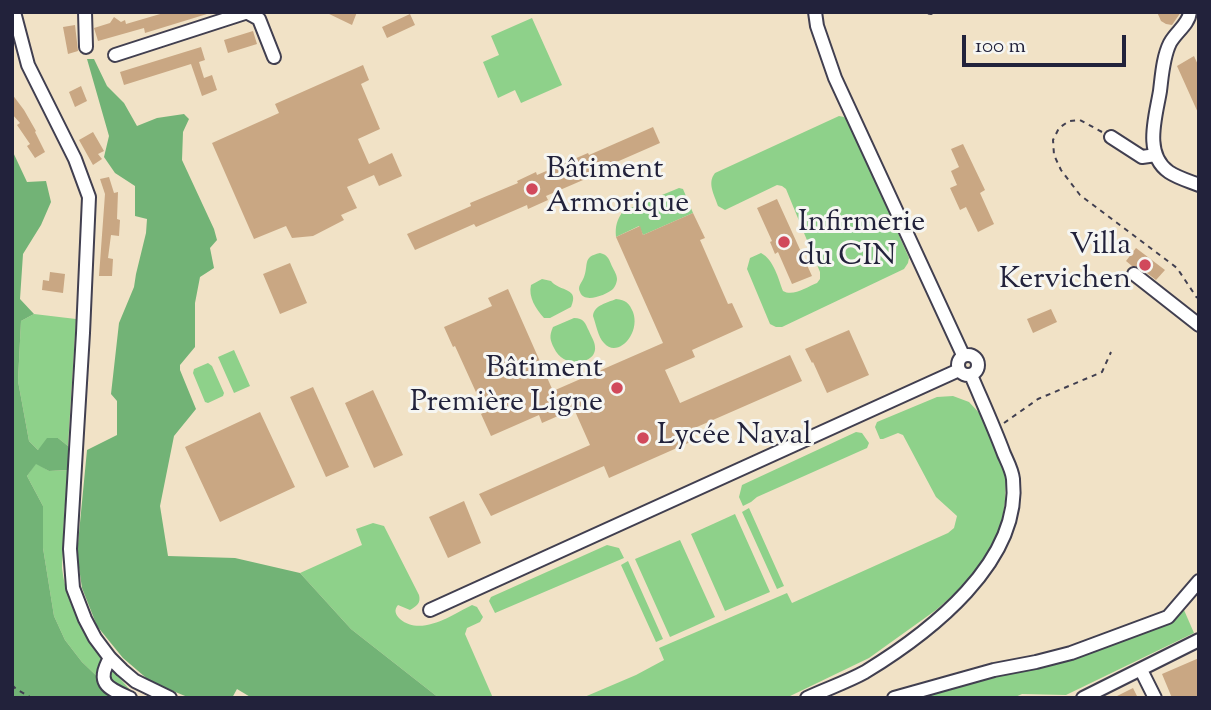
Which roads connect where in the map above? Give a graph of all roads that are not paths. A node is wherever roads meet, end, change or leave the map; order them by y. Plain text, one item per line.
1 (14, 12) edge
2 (85, 12) edge
3 (815, 12) edge
4 (248, 13) edge
5 (1193, 15) edge
6 (86, 47) dead end
7 (115, 55) dead end
8 (274, 58) dead end
9 (1111, 137) road end
10 (1156, 155) junction
11 (1199, 185) edge
12 (1134, 274) dead end
13 (1199, 325) edge
14 (963, 355) junction
15 (965, 373) junction
16 (1198, 582) edge
17 (430, 610) dead end
18 (1199, 640) edge
19 (110, 657) junction
20 (1141, 670) junction
21 (130, 698) edge
22 (170, 698) edge
23 (807, 698) edge
24 (894, 698) edge
25 (1083, 698) edge
26 (1154, 698) edge

1 - 19 street
2 - 6 street
3 - 14 street
4 - 7 street
4 - 8 street
5 - 10 street
9 - 10 street
10 - 11 street
12 - 13 street
14 - 15 street
14 - 15 street
15 - 17 street
15 - 23 street
16 - 24 street
18 - 20 street
19 - 21 street
19 - 22 street
20 - 25 street
20 - 26 street

